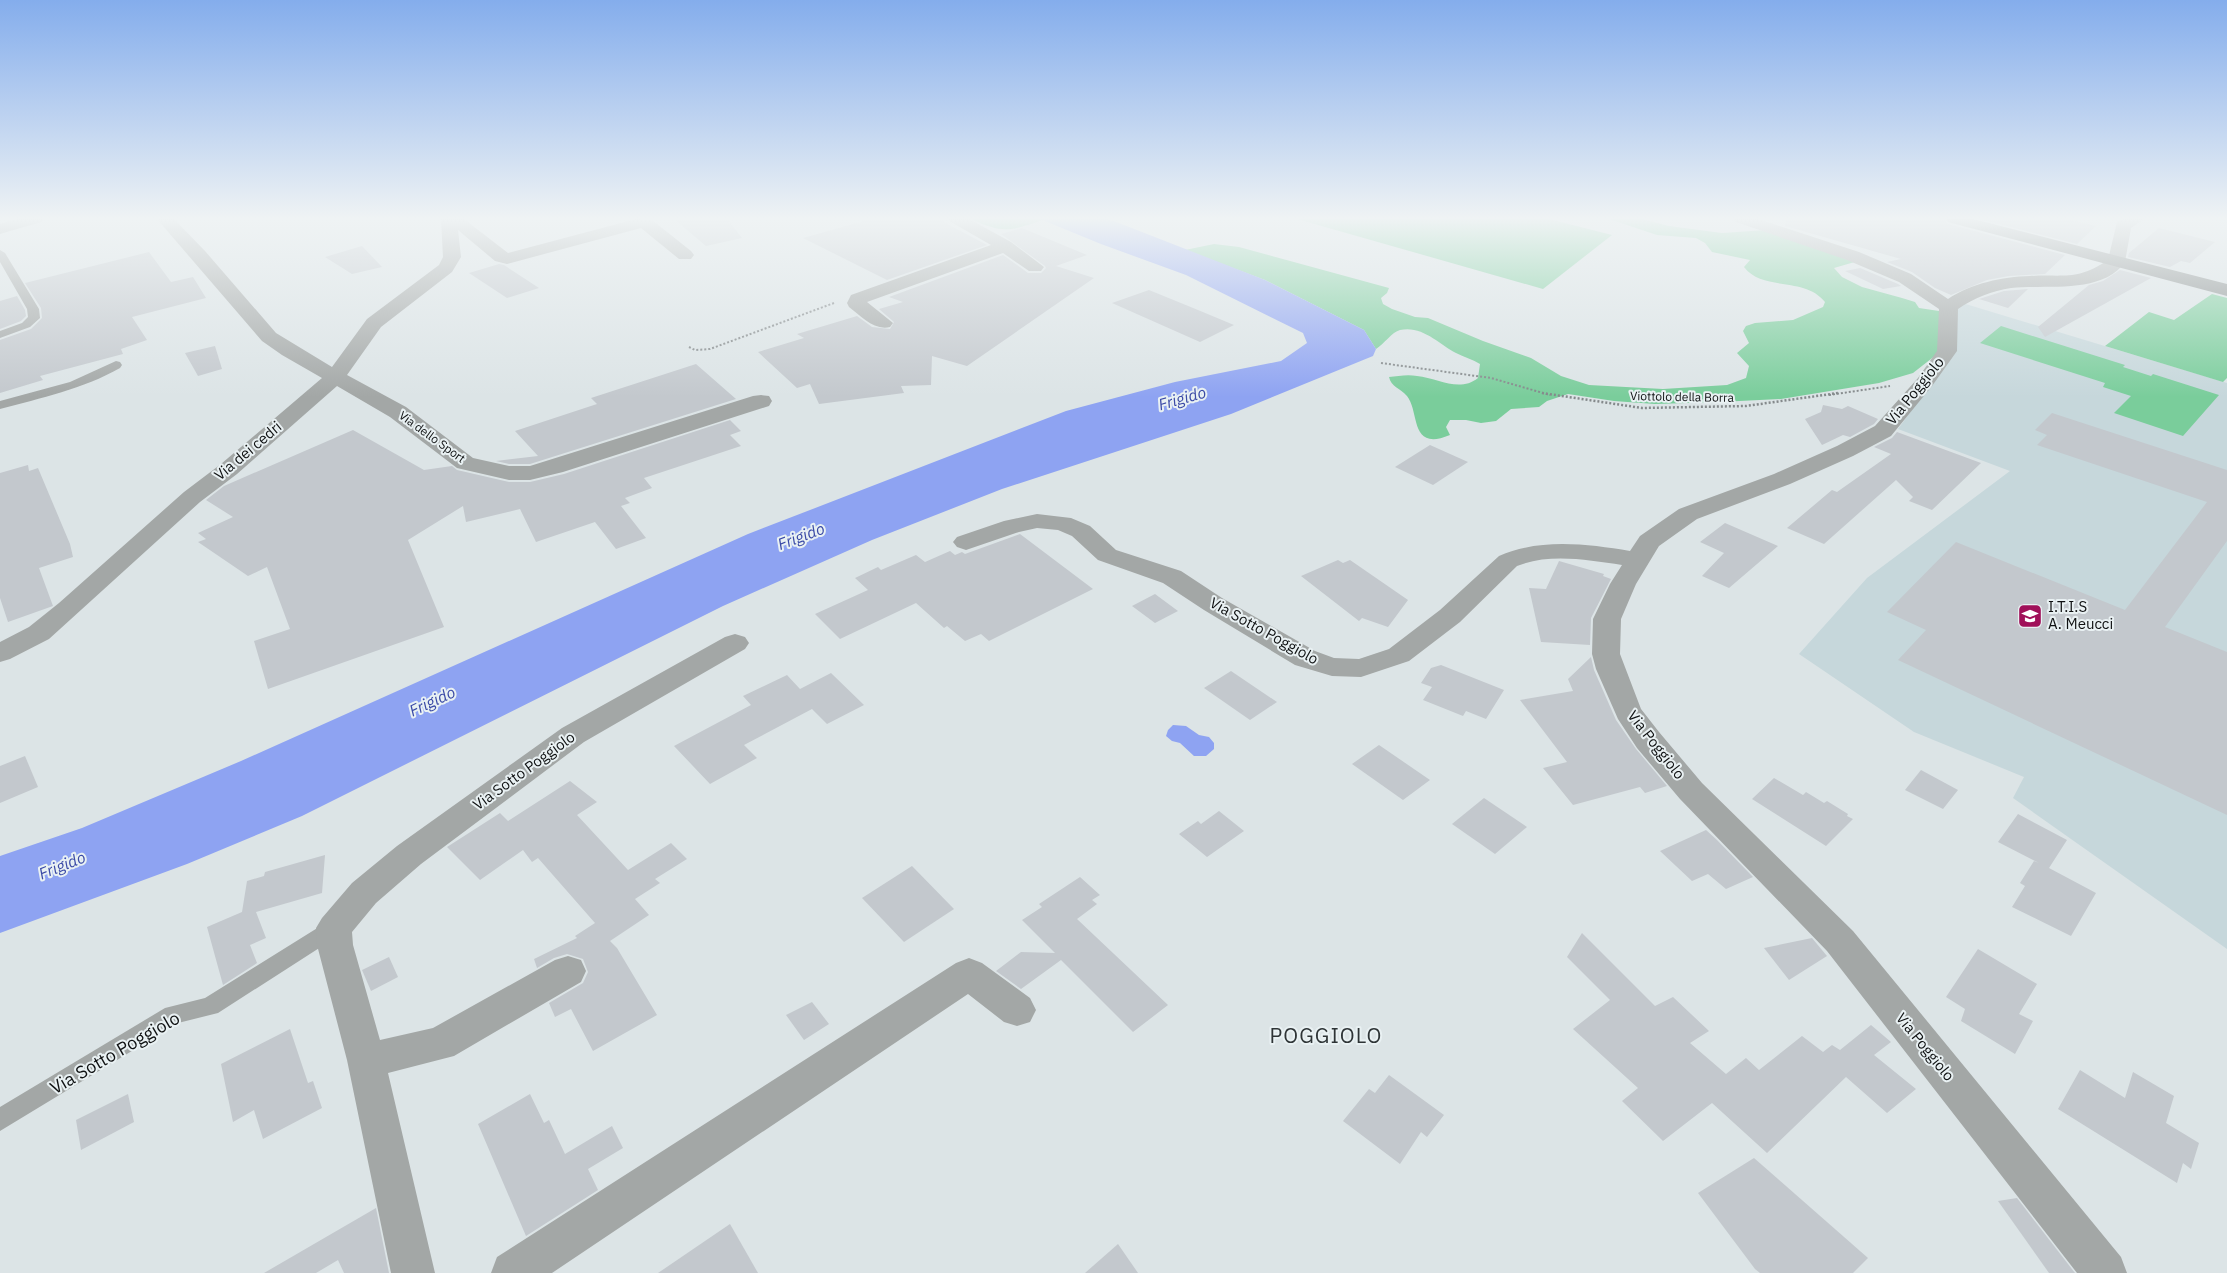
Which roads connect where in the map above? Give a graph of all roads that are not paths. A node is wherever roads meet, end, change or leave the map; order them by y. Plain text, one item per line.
1 (15, 278) edge
2 (219, 278) edge
3 (432, 278) edge
4 (915, 278) edge
5 (1906, 278) edge
6 (2084, 278) edge
7 (2181, 278) edge
8 (2227, 290) edge
9 (1948, 307) junction
10 (883, 322) dead end
11 (0, 335) edge
12 (116, 366) dead end
13 (335, 377) junction
14 (761, 401) dead end
15 (0, 405) edge
16 (966, 542) dead end
17 (1636, 560) junction
18 (735, 643) dead end
19 (0, 653) edge
20 (334, 928) junction
21 (568, 971) dead end
22 (1016, 1010) dead end
23 (366, 1060) junction
24 (0, 1120) edge
25 (413, 1273) edge
26 (513, 1273) edge
27 (2105, 1273) edge

1 - 11 lane
2 - 13 street, Via dello Sport
3 - 13 street, Via dei cedri
4 - 10 street
5 - 9 street
6 - 9 street
7 - 8 main road
9 - 17 street, Via Poggiolo
12 - 15 lane
13 - 14 street, Via dello Sport
13 - 19 street, Via dei cedri
16 - 17 street, Via Sotto Poggiolo
17 - 27 street, Via Poggiolo
18 - 20 street, Via Sotto Poggiolo
20 - 23 street
20 - 24 lane, Via Sotto Poggiolo
21 - 23 street
22 - 26 street
23 - 25 street

